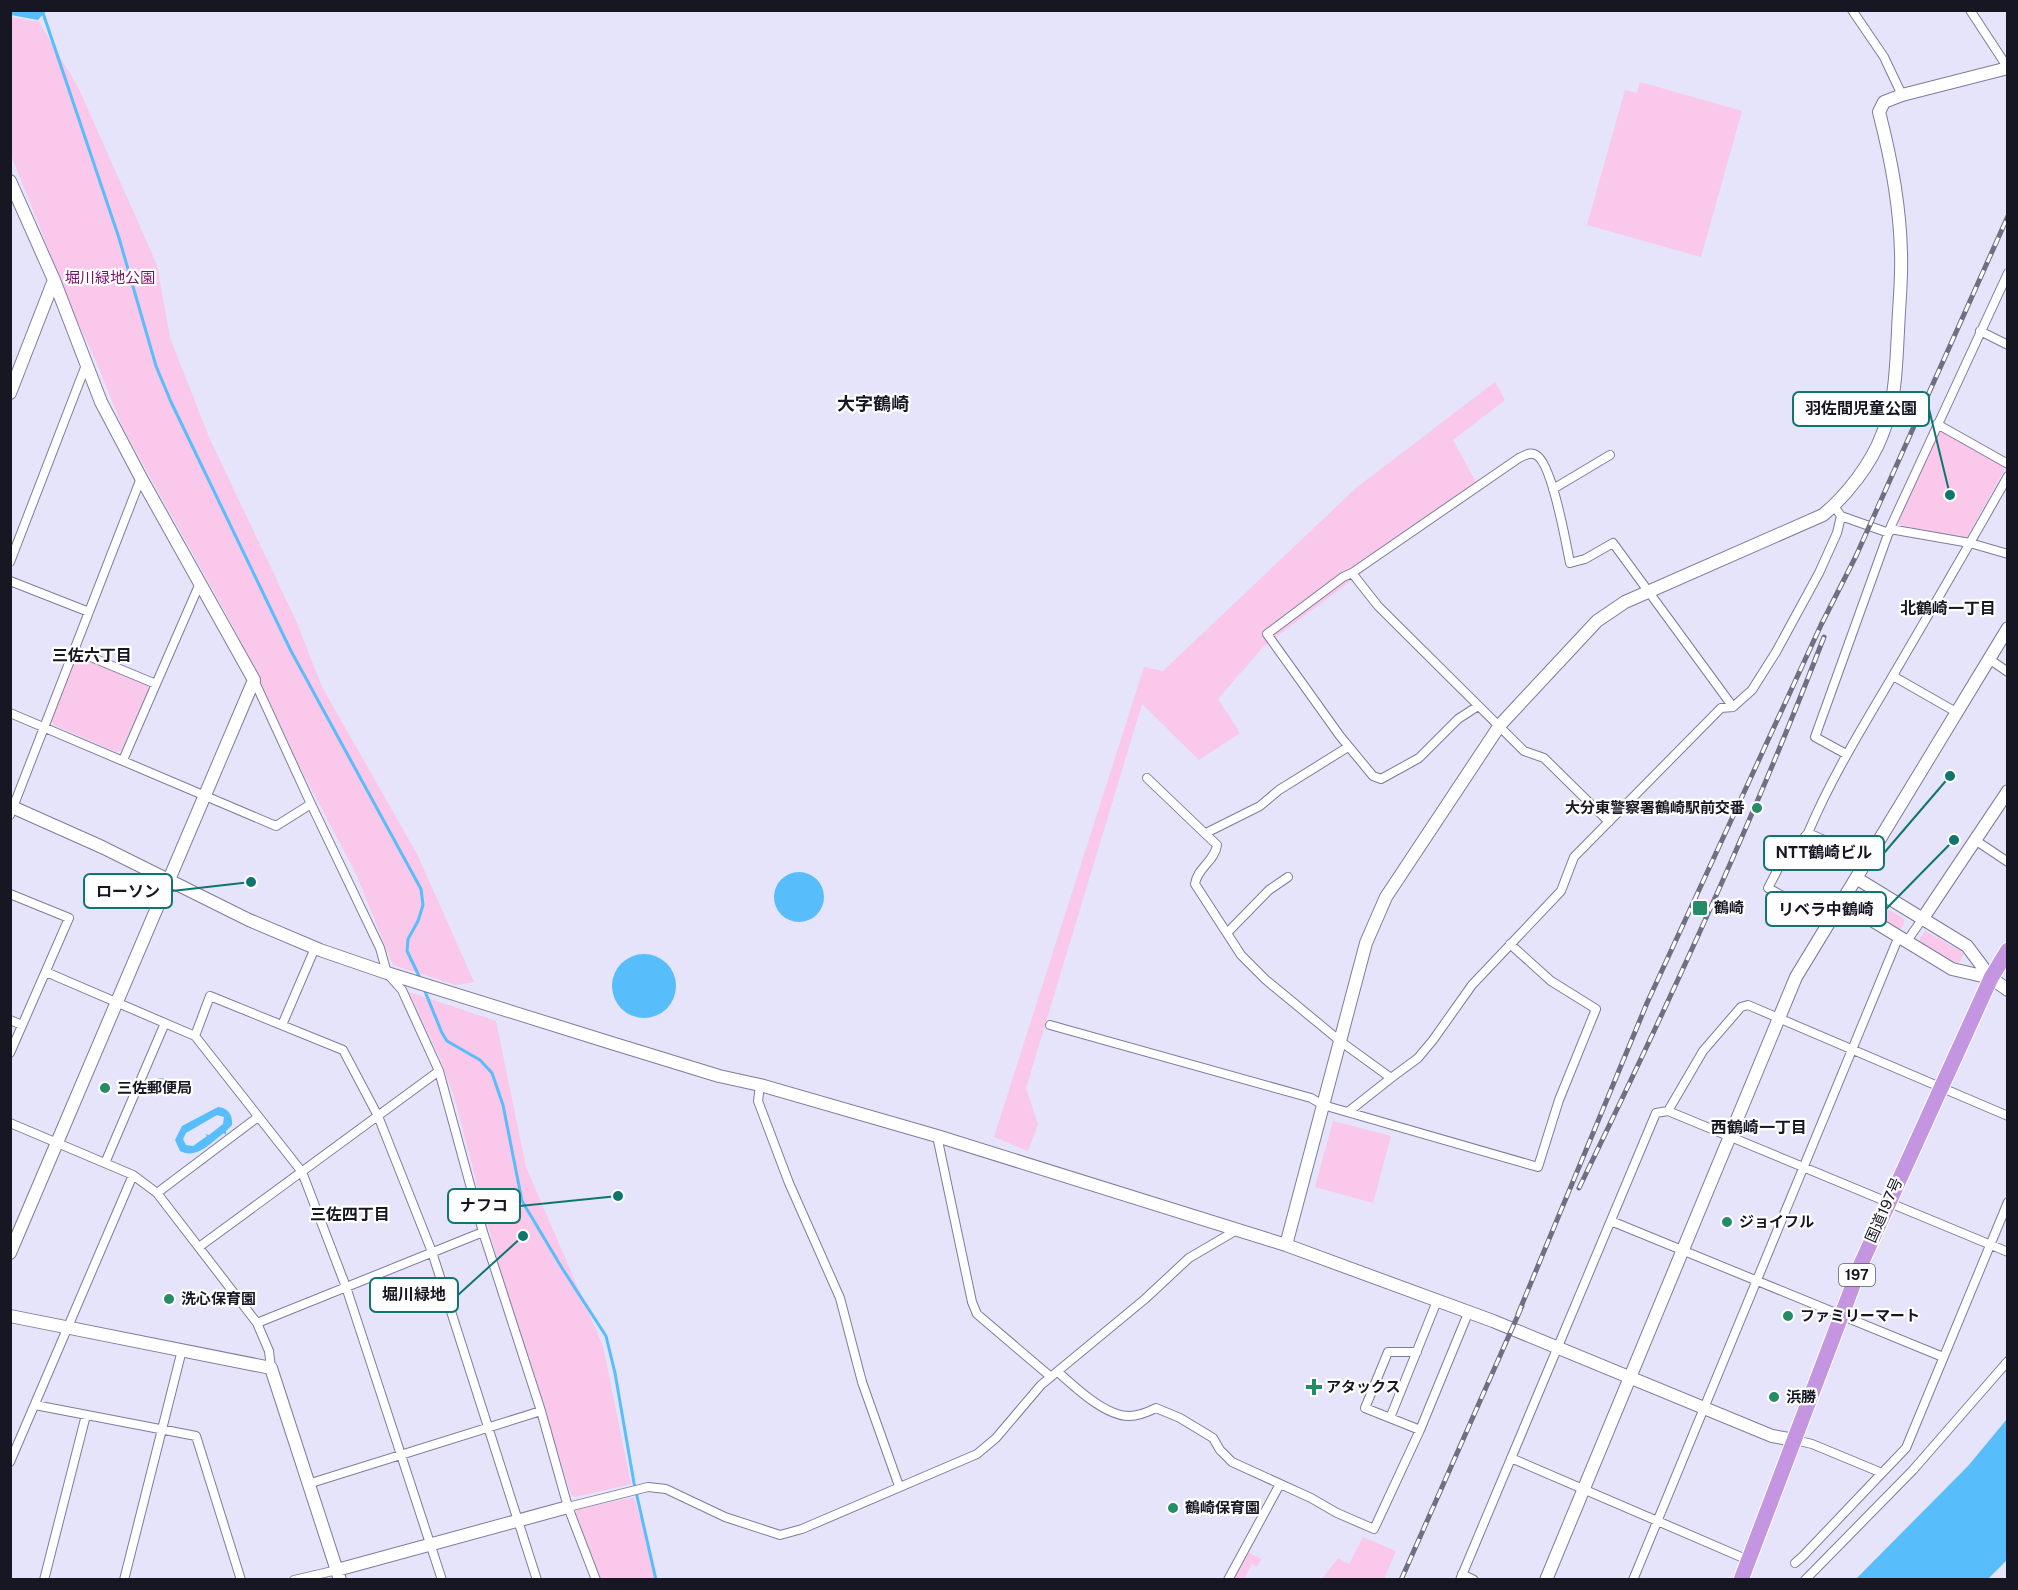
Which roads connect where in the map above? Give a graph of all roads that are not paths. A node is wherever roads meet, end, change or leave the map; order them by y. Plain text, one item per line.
1 (1852, 10) edge
2 (1970, 10) edge
3 (2007, 68) edge
4 (1902, 95) junction
5 (10, 181) edge
6 (2007, 273) edge
7 (54, 280) junction
8 (1980, 331) junction
9 (2007, 345) edge
10 (86, 365) junction
11 (11, 393) edge
12 (1937, 424) junction
13 (1610, 455) dead end
14 (2007, 464) edge
15 (2007, 476) edge
16 (141, 478) junction
17 (1553, 489) junction
18 (1838, 511) junction
19 (1890, 531) junction
20 (1970, 543) junction
21 (2007, 554) edge
22 (10, 562) edge
23 (1352, 573) junction
24 (10, 581) edge
25 (200, 583) junction
26 (1648, 592) junction
27 (89, 612) junction
28 (2007, 628) edge
29 (74, 650) junction
30 (1989, 659) junction
31 (2007, 672) edge
32 (1893, 676) junction
33 (254, 680) junction
34 (156, 684) junction
35 (1478, 706) junction
36 (1733, 707) junction
37 (1956, 712) junction
38 (10, 713) edge
39 (1500, 725) junction
40 (45, 727) junction
41 (1348, 747) junction
42 (1846, 754) junction
43 (123, 760) junction
44 (1147, 778) dead end
45 (2007, 791) edge
46 (205, 796) junction
47 (311, 804) junction
48 (11, 809) edge
49 (1609, 822) junction
50 (1206, 833) junction
51 (1808, 833) junction
52 (1974, 840) junction
53 (1868, 859) junction
54 (2007, 862) edge
55 (1288, 877) dead end
56 (1856, 878) junction
57 (169, 881) junction
58 (10, 894) edge
59 (1842, 902) junction
60 (1923, 918) junction
61 (1829, 921) junction
62 (1227, 933) junction
63 (1903, 939) junction
64 (1510, 945) junction
65 (315, 948) junction
66 (2007, 950) edge
67 (45, 972) junction
68 (387, 973) junction
69 (1991, 978) junction
70 (2007, 990) edge
71 (117, 1002) junction
72 (1779, 1018) junction
73 (10, 1020) edge
74 (165, 1023) junction
75 (22, 1025) junction
76 (282, 1025) junction
77 (1050, 1025) dead end
78 (195, 1036) junction
79 (1340, 1041) junction
80 (1852, 1050) junction
81 (10, 1053) edge
82 (439, 1071) junction
83 (1391, 1078) junction
84 (760, 1084) junction
85 (1941, 1087) junction
86 (1323, 1105) junction
87 (1668, 1111) junction
88 (1348, 1112) junction
89 (378, 1116) junction
90 (2007, 1116) edge
91 (258, 1117) junction
92 (10, 1123) edge
93 (937, 1136) junction
94 (1730, 1136) junction
95 (57, 1143) junction
96 (105, 1163) junction
97 (1804, 1167) junction
98 (302, 1172) junction
99 (133, 1175) junction
100 (157, 1193) junction
101 (1888, 1202) junction
102 (2007, 1202) edge
103 (1611, 1221) junction
104 (1235, 1231) junction
105 (483, 1232) junction
106 (1990, 1244) junction
107 (1286, 1245) junction
108 (199, 1247) junction
109 (1683, 1250) junction
110 (432, 1252) junction
111 (2007, 1252) edge
112 (10, 1253) edge
113 (1757, 1281) junction
114 (346, 1287) junction
115 (1437, 1301) junction
116 (1469, 1311) junction
117 (1841, 1315) junction
118 (10, 1316) edge
119 (257, 1323) junction
120 (68, 1328) junction
121 (1557, 1347) junction
122 (182, 1350) junction
123 (1417, 1352) junction
124 (1943, 1357) junction
125 (2007, 1361) edge
126 (271, 1368) junction
127 (1054, 1374) junction
128 (1630, 1377) junction
129 (35, 1405) junction
130 (1704, 1408) junction
131 (541, 1411) junction
132 (86, 1415) junction
133 (1390, 1418) junction
134 (487, 1427) junction
135 (162, 1430) junction
136 (1420, 1430) junction
137 (1795, 1440) junction
138 (400, 1455) junction
139 (1511, 1458) junction
140 (10, 1462) edge
141 (1882, 1473) junction
142 (308, 1484) junction
143 (1280, 1484) junction
144 (899, 1486) junction
145 (1584, 1489) junction
146 (568, 1507) junction
147 (518, 1521) junction
148 (1657, 1521) junction
149 (431, 1544) junction
150 (1748, 1560) junction
151 (1795, 1563) dead end
152 (338, 1575) edge
153 (1461, 1577) edge
154 (44, 1580) edge
155 (124, 1580) edge
156 (241, 1580) edge
157 (294, 1580) edge
158 (442, 1580) edge
159 (537, 1580) edge
160 (596, 1580) edge
161 (1228, 1580) edge
162 (1474, 1580) edge
163 (1546, 1580) edge
164 (1633, 1580) edge
165 (1741, 1580) edge
166 (1804, 1580) edge

1 - 4 street
2 - 3 street
3 - 4 street
4 - 18 street
5 - 7 street
6 - 8 street
7 - 10 street
7 - 11 street
8 - 9 street
8 - 12 street
10 - 16 street
10 - 22 street
12 - 14 street
12 - 19 street
13 - 17 street
15 - 20 street
16 - 25 street
16 - 27 street
17 - 23 street
17 - 26 street
18 - 19 street
18 - 26 street
18 - 36 street
19 - 20 street
19 - 42 street
20 - 21 street
20 - 32 street
23 - 35 street
23 - 41 street
24 - 27 street
25 - 33 street
25 - 34 street
26 - 36 street
26 - 39 street
27 - 29 street
28 - 30 street
29 - 34 street
29 - 40 street
30 - 31 street
30 - 37 street
32 - 37 street
32 - 42 street
33 - 46 street
33 - 47 street
34 - 43 street
35 - 39 street
35 - 41 street
36 - 49 street
37 - 53 street
38 - 40 street
39 - 49 street
39 - 79 street
40 - 43 street
40 - 48 street
41 - 50 street
42 - 51 street
43 - 46 street
44 - 50 street
45 - 52 street
46 - 47 street
46 - 57 street
47 - 68 street
48 - 57 street
49 - 64 street
50 - 62 street
51 - 53 street
51 - 61 street
52 - 54 street
52 - 60 street
53 - 56 street
55 - 62 street
56 - 59 street
56 - 60 street
57 - 65 street
57 - 71 street
58 - 67 street
59 - 61 street
59 - 63 street
60 - 63 street
60 - 69 street
61 - 72 street
62 - 79 street
63 - 69 street
63 - 80 street
64 - 83 street
64 - 88 street
65 - 68 street
65 - 76 street
66 - 69 highway, 国道197号 / 197
67 - 71 street
67 - 75 street
68 - 82 street
68 - 84 street
69 - 70 street
69 - 85 highway, 国道197号 / 197
71 - 74 street
71 - 95 street
72 - 80 street
72 - 87 street
72 - 94 street
73 - 75 street
74 - 78 street
74 - 96 street
75 - 81 street
76 - 78 street
76 - 89 street
77 - 86 street
78 - 91 street
79 - 83 street
79 - 86 street
80 - 85 street
80 - 97 street
82 - 89 street
82 - 105 street
83 - 88 street
84 - 93 street
84 - 144 street
85 - 90 street
85 - 101 highway, 国道197号 / 197
86 - 88 street
86 - 107 street
87 - 94 street
87 - 103 street
89 - 98 street
89 - 110 street
91 - 98 street
91 - 100 street
92 - 95 street
93 - 104 street
93 - 127 street
94 - 97 street
94 - 109 street
95 - 96 street
95 - 112 street
96 - 99 street
97 - 101 street
97 - 113 street
98 - 108 street
98 - 114 street
99 - 100 street
99 - 120 street
100 - 108 street
101 - 106 street
101 - 117 highway, 国道197号 / 197
102 - 106 street
103 - 109 street
103 - 121 street
104 - 107 street
104 - 127 street
105 - 110 street
105 - 131 street
106 - 111 street
106 - 124 street
107 - 115 street
108 - 119 street
109 - 113 street
109 - 128 street
110 - 114 street
110 - 134 street
113 - 117 street
113 - 130 street
114 - 119 street
114 - 138 street
115 - 116 street
115 - 123 street
116 - 121 street
116 - 136 street
117 - 124 street
117 - 137 highway, 国道197号 / 197
118 - 120 street
119 - 126 street
120 - 122 street
120 - 129 street
121 - 128 street
121 - 139 street
122 - 126 street
122 - 135 street
123 - 133 street
123 - 133 street
124 - 141 street
125 - 166 street
126 - 142 street
127 - 143 street
127 - 144 street
128 - 130 street
128 - 145 street
129 - 132 street
129 - 140 street
130 - 137 street
130 - 148 street
131 - 134 street
131 - 146 street
132 - 135 street
132 - 154 street
133 - 136 street
134 - 138 street
134 - 147 street
135 - 155 street
135 - 156 street
136 - 143 street
137 - 141 street
137 - 150 highway, 国道197号 / 197
138 - 142 street
138 - 149 street
139 - 145 street
139 - 153 street
141 - 151 street
142 - 152 street
143 - 161 street
144 - 146 street
145 - 148 street
145 - 163 street
146 - 147 street
146 - 160 street
147 - 149 street
147 - 159 street
148 - 150 street
148 - 164 street
149 - 152 street
149 - 158 street
150 - 165 highway, 国道197号 / 197
152 - 157 street
153 - 162 street

